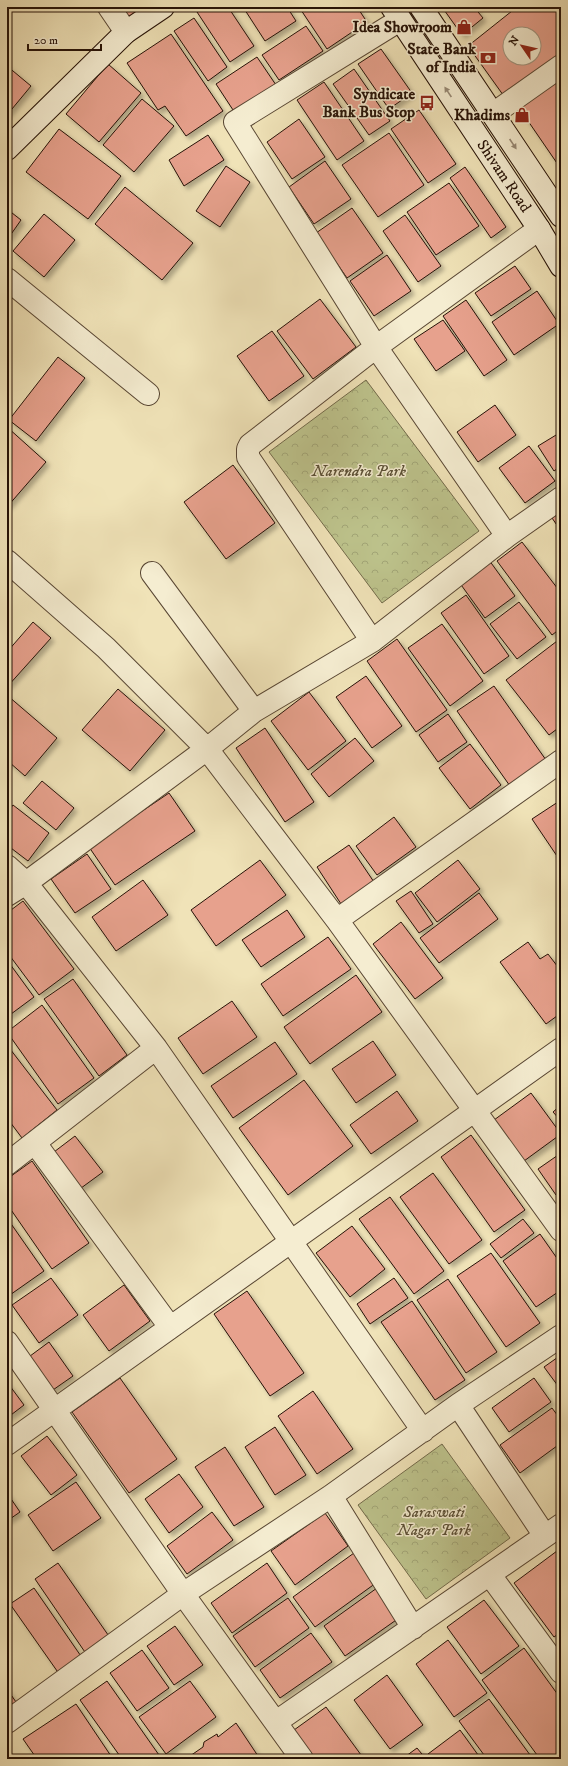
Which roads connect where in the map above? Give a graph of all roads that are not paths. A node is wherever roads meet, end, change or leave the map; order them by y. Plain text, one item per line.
1 (109, 7) edge
2 (163, 7) edge
3 (421, 7) edge
4 (396, 13) edge
5 (126, 32) junction
6 (561, 66) edge
7 (493, 114) junction
8 (7, 149) edge
9 (560, 214) edge
10 (539, 229) junction
11 (561, 266) edge
12 (7, 278) edge
13 (376, 347) junction
14 (148, 394) dead end
15 (561, 498) edge
16 (507, 536) junction
17 (7, 561) edge
18 (152, 573) dead end
19 (372, 641) junction
20 (254, 711) junction
21 (207, 749) junction
22 (561, 761) edge
23 (7, 866) edge
24 (26, 883) junction
25 (7, 895) edge
26 (337, 920) junction
27 (156, 1048) junction
28 (561, 1049) edge
29 (476, 1111) junction
30 (35, 1143) junction
31 (7, 1164) edge
32 (561, 1230) edge
33 (291, 1241) junction
34 (170, 1327) junction
35 (561, 1336) edge
36 (7, 1342) edge
37 (458, 1405) junction
38 (55, 1409) junction
39 (423, 1431) junction
40 (7, 1444) edge
41 (331, 1496) junction
42 (553, 1530) edge
43 (490, 1575) junction
44 (183, 1594) junction
45 (412, 1628) junction
46 (561, 1672) edge
47 (7, 1722) edge
48 (276, 1722) junction
49 (302, 1759) edge

1 - 5 street
2 - 5 street
3 - 7 street, Shivam Road
10 -> 4 street, Shivam Road
4 - 13 street
5 - 8 street
6 - 7 street
7 -> 9 street, Shivam Road
10 - 11 street, Shivam Road
10 - 13 street
12 - 14 street
13 - 16 street
13 - 19 street
15 - 16 street
16 - 19 street
17 - 21 street
18 - 20 street
19 - 20 street
20 - 21 street
21 - 24 street
21 - 26 street
22 - 26 street
23 - 24 street
24 - 25 street
24 - 27 street
26 - 29 street
27 - 30 street
27 - 33 street
28 - 29 street
29 - 32 street
29 - 33 street
30 - 31 street
30 - 34 street
33 - 34 street
33 - 39 street
34 - 38 street
35 - 37 street
36 - 38 street
37 - 39 street
37 - 42 street
38 - 40 street
38 - 44 street
39 - 41 street
41 - 44 street
41 - 45 street
42 - 43 street
43 - 45 street
43 - 46 street
44 - 47 street
44 - 48 street
45 - 48 street
48 - 49 street

